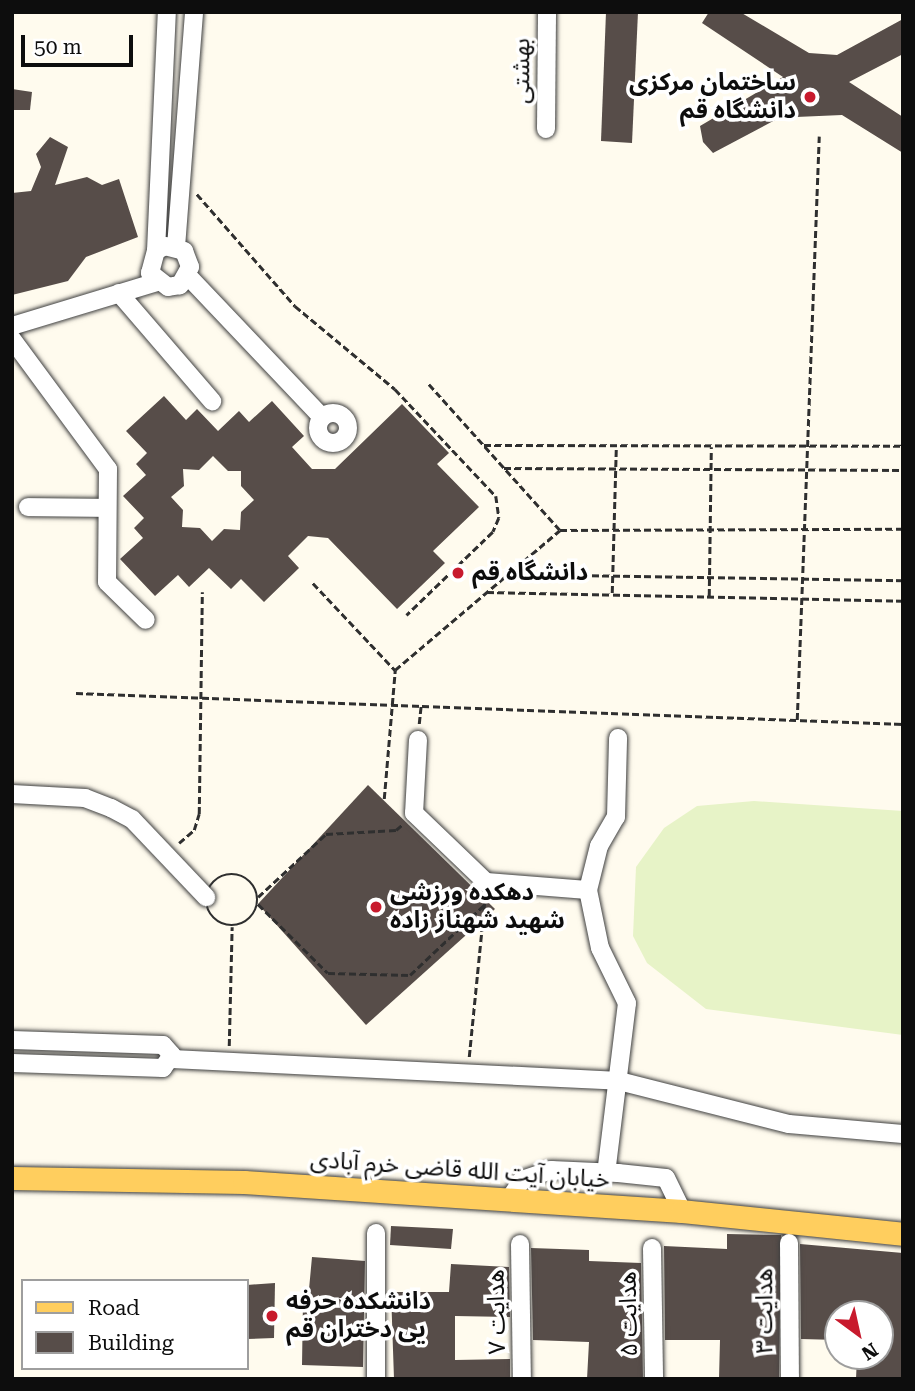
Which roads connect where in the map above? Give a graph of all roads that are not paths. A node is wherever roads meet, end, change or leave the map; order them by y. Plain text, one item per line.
1 (167, 12) edge
2 (194, 12) edge
3 (547, 12) edge
4 (546, 129) dead end
5 (176, 247) junction
6 (156, 251) junction
7 (188, 276) junction
8 (156, 282) junction
9 (119, 293) junction
10 (12, 326) edge
11 (12, 339) edge
12 (212, 401) dead end
13 (323, 417) dead end
14 (28, 507) dead end
15 (107, 508) junction
16 (146, 620) dead end
17 (618, 738) dead end
18 (418, 740) dead end
19 (12, 794) edge
20 (588, 890) junction
21 (206, 897) road end
22 (12, 1040) edge
23 (172, 1059) junction
24 (12, 1063) edge
25 (619, 1082) junction
26 (903, 1133) edge
27 (606, 1174) junction
28 (12, 1178) edge
29 (508, 1201) junction
30 (682, 1211) junction
31 (376, 1233) dead end
32 (903, 1234) edge
33 (789, 1243) dead end
34 (520, 1244) dead end
35 (652, 1248) dead end
36 (376, 1379) edge
37 (522, 1379) edge
38 (654, 1379) edge
39 (790, 1379) edge

1 - 6 street
2 - 5 street
3 - 4 street, بهشتی
5 - 6 street
5 - 7 street
6 - 8 street
7 - 8 street
7 - 13 street
8 - 9 street
9 - 10 street
9 - 12 street
11 - 15 street
14 - 15 street
15 - 16 street
17 - 20 street
18 - 20 street
19 - 21 street
20 - 25 street
22 - 23 street
23 - 24 street
23 - 25 street
25 - 26 street
25 - 27 street
27 - 29 street
27 - 30 street
28 - 29 main road, خیابان آیت الله قاضی خرم آبادی
29 - 30 main road, خیابان آیت الله قاضی خرم آبادی
30 - 32 main road, خیابان آیت الله قاضی خرم آبادی
31 - 36 street
33 - 39 street, هدایت ۳
34 - 37 street, هدایت ۷
35 - 38 street, هدایت ۵

